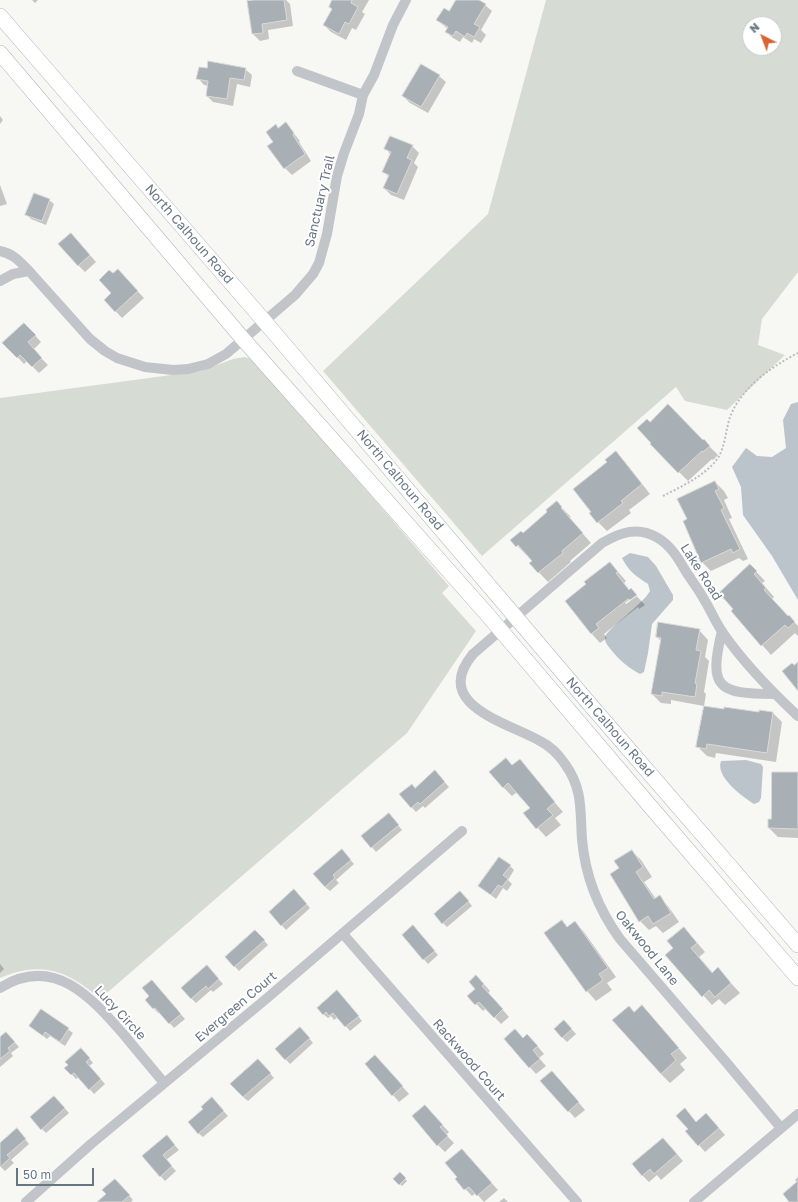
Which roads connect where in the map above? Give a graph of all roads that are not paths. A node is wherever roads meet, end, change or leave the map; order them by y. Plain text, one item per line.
1 (406, 0) edge
2 (0, 16) edge
3 (0, 53) edge
4 (297, 72) dead end
5 (363, 96) junction
6 (0, 251) edge
7 (28, 271) junction
8 (0, 281) edge
9 (265, 322) junction
10 (244, 339) junction
11 (517, 618) junction
12 (501, 631) junction
13 (722, 631) junction
14 (774, 694) junction
15 (798, 716) edge
16 (666, 791) junction
17 (650, 806) junction
18 (462, 831) dead end
19 (343, 934) junction
20 (798, 945) edge
21 (798, 978) edge
22 (0, 988) edge
23 (164, 1083) junction
24 (798, 1114) edge
25 (781, 1128) junction
26 (26, 1202) edge
27 (577, 1202) edge
28 (694, 1202) edge

1 - 5 street, Sanctuary Trail
2 - 9 main road, North Calhoun Road
3 - 10 main road, North Calhoun Road
4 - 5 street
5 - 9 street, Sanctuary Trail
6 - 7 street, Sanctuary Trail
7 - 8 street
7 - 10 street, Sanctuary Trail
9 - 10 street, Sanctuary Trail
9 - 11 main road, North Calhoun Road
10 - 12 main road, North Calhoun Road
11 - 12 street, Lake Road
11 - 13 street, Lake Road
11 - 16 main road, North Calhoun Road
12 - 17 main road, North Calhoun Road
12 - 25 street, Oakwood Lane
13 - 14 street, Lake Road
13 - 14 street
14 - 15 street, Lake Road
16 - 17 main road
16 - 20 main road, North Calhoun Road
17 - 21 main road, North Calhoun Road
18 - 19 street, Evergreen Court
19 - 23 street, Evergreen Court
19 - 27 street, Rackwood Court
22 - 23 street, Lucy Circle
23 - 26 street, Evergreen Court
24 - 25 street
25 - 28 street

